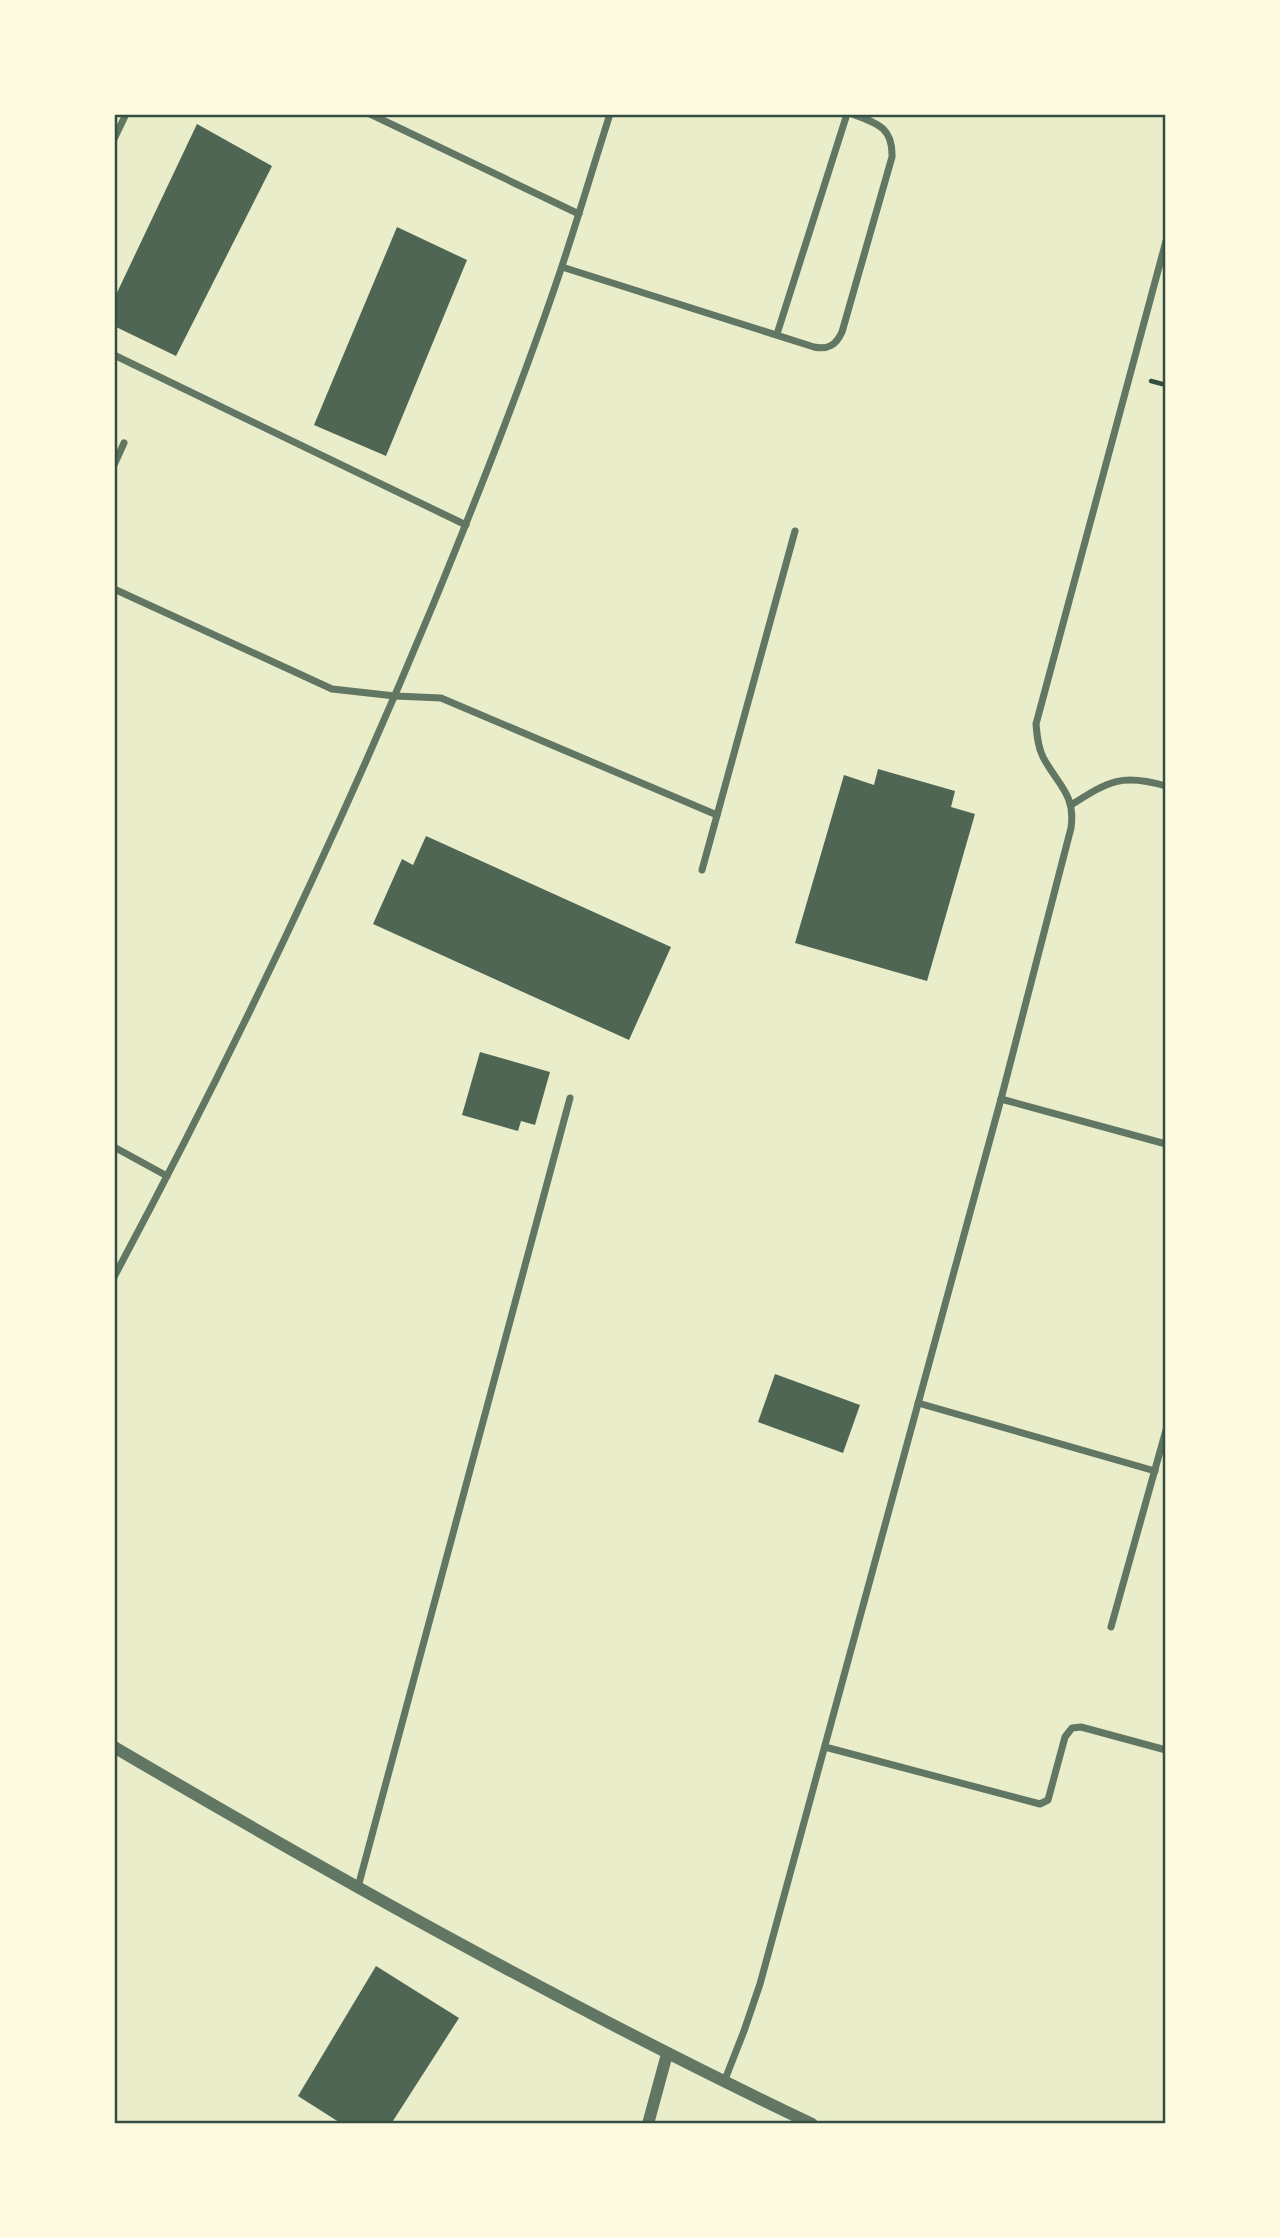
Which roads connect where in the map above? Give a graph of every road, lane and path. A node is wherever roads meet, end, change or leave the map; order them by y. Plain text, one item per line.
1 (126, 114) edge
2 (370, 114) edge
3 (610, 114) edge
4 (847, 114) edge
5 (852, 114) edge
6 (114, 139) edge
7 (579, 214) junction
8 (1166, 241) edge
9 (562, 267) junction
10 (777, 334) junction
11 (114, 355) edge
12 (124, 443) dead end
13 (114, 465) edge
14 (466, 525) junction
15 (795, 531) dead end
16 (114, 589) edge
17 (395, 696) junction
18 (1166, 786) edge
19 (1071, 805) junction
20 (717, 815) junction
21 (702, 870) dead end
22 (570, 1098) dead end
23 (1001, 1099) junction
24 (1166, 1144) edge
25 (114, 1147) edge
26 (167, 1176) junction
27 (114, 1277) edge
28 (918, 1403) junction
29 (1166, 1430) edge
30 (1155, 1471) junction
31 (1111, 1627) dead end
32 (114, 1747) edge
33 (825, 1747) junction
34 (1166, 1750) edge
35 (358, 1887) junction
36 (667, 2054) junction
37 (724, 2082) junction
38 (648, 2124) edge
39 (812, 2124) edge

1 - 6 street
2 - 7 street
3 - 7 street
4 - 10 street
5 - 10 street
7 - 9 street
8 - 19 street
9 - 10 street
9 - 14 street
11 - 14 street
12 - 13 street
14 - 17 street
15 - 20 street
16 - 17 street
17 - 20 street
17 - 26 street
18 - 19 street
19 - 23 street
20 - 21 street
22 - 35 street
23 - 24 street
23 - 28 street
25 - 26 street
26 - 27 street
28 - 30 street
28 - 33 street
29 - 30 street
30 - 31 street
32 - 35 street
33 - 34 street
33 - 37 street
35 - 36 street
36 - 37 street
36 - 38 street
37 - 39 street

